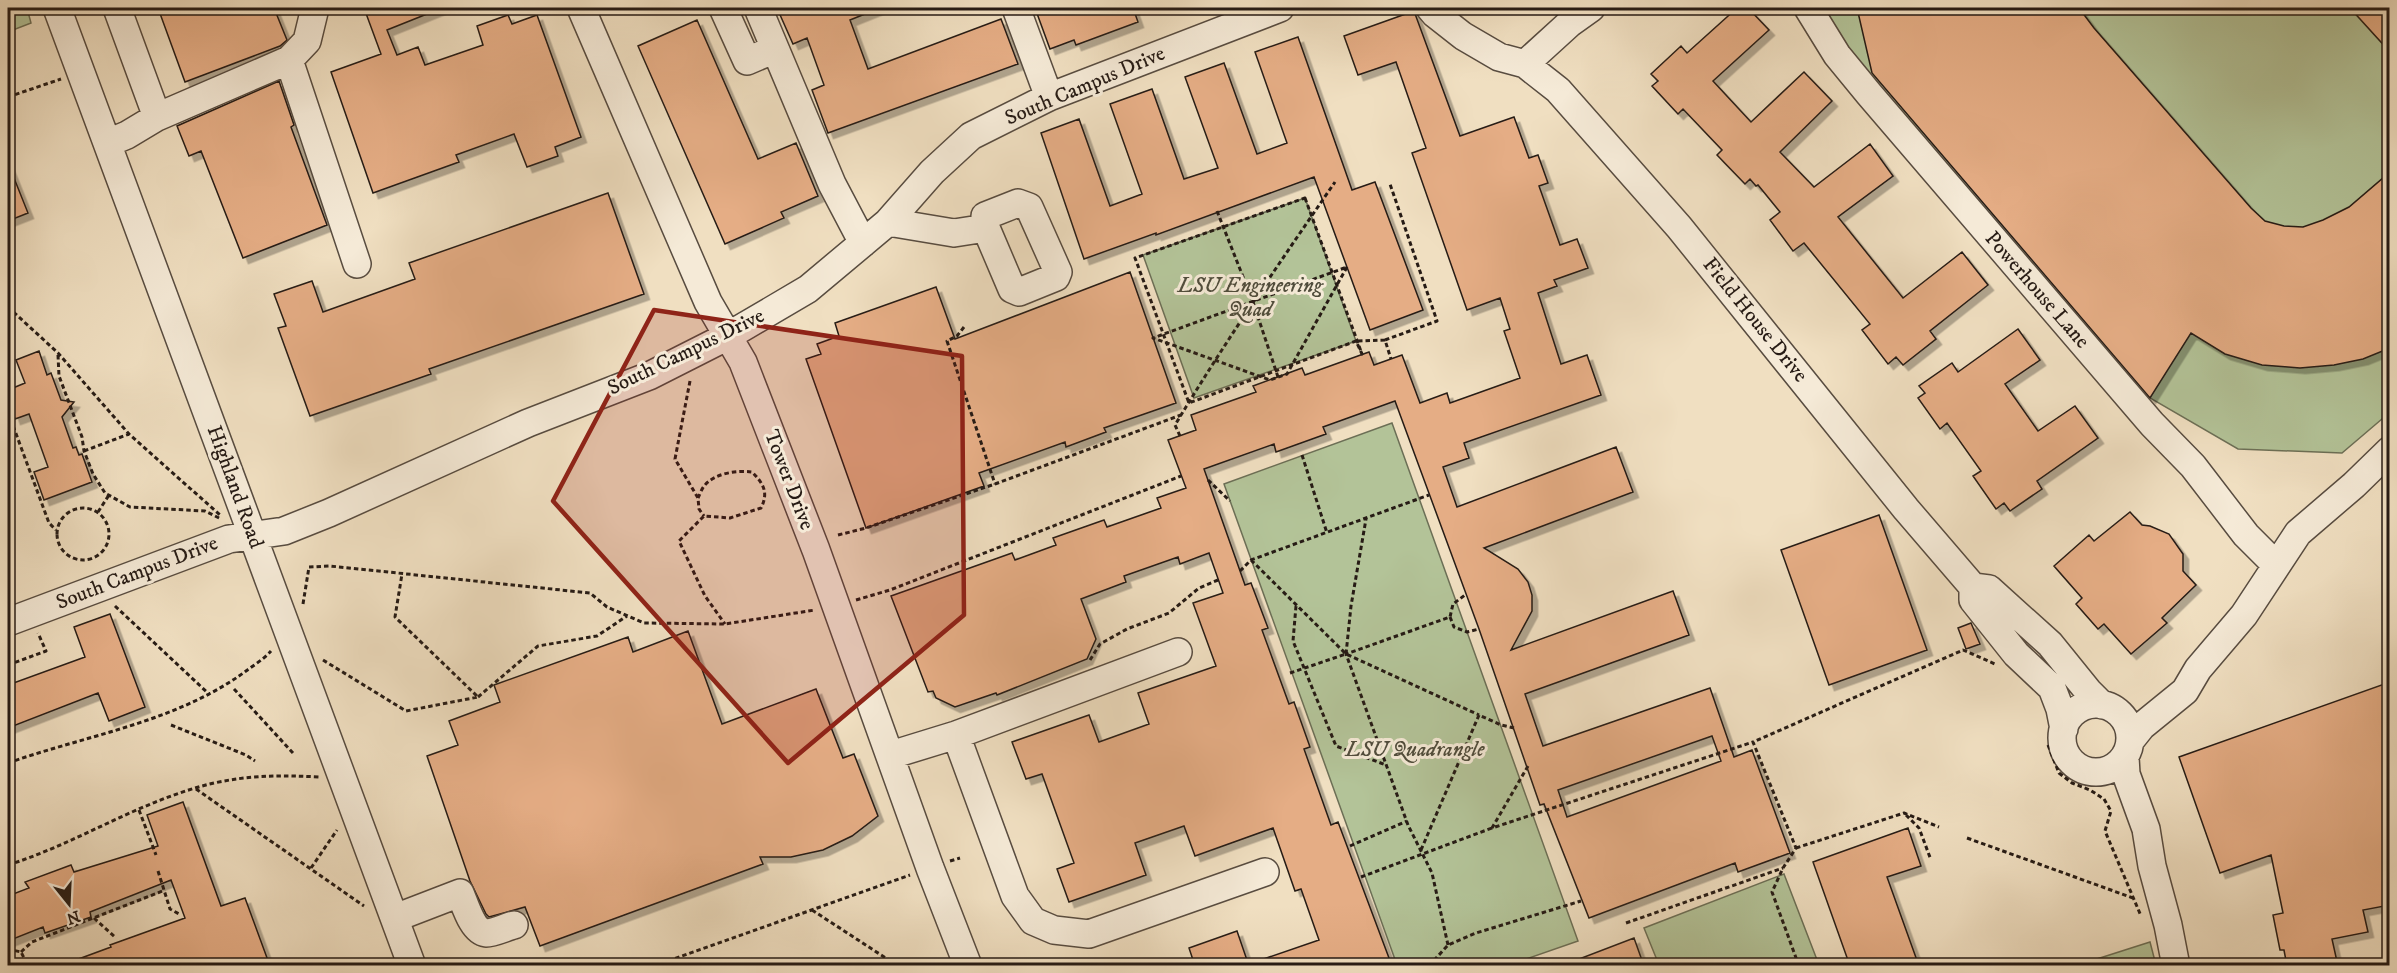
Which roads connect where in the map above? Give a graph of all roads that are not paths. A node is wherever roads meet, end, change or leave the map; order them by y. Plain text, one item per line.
1 (57, 8) edge
2 (117, 8) edge
3 (315, 8) edge
4 (581, 8) edge
5 (723, 8) edge
6 (758, 8) edge
7 (1016, 8) edge
8 (1280, 8) edge
9 (1430, 8) edge
10 (1592, 8) edge
11 (1808, 8) edge
12 (776, 49) junction
13 (289, 60) junction
14 (1525, 64) junction
15 (1049, 97) junction
16 (157, 117) junction
17 (108, 143) junction
18 (888, 222) junction
19 (986, 228) dead end
20 (863, 243) junction
21 (357, 264) dead end
22 (728, 336) junction
23 (2390, 450) edge
24 (242, 530) junction
25 (2277, 565) junction
26 (1972, 587) junction
27 (8, 622) edge
28 (1178, 652) dead end
29 (2199, 669) junction
30 (2109, 708) junction
31 (2055, 734) junction
32 (956, 735) junction
33 (2127, 749) junction
34 (891, 755) junction
35 (2090, 771) junction
36 (2152, 866) junction
37 (1265, 872) dead end
38 (395, 918) junction
39 (514, 925) dead end
40 (412, 966) edge
41 (968, 966) edge
42 (2176, 966) edge

1 - 17 street, Highland Road
2 - 16 street
3 - 13 street
4 - 22 street, Tower Drive
5 - 12 street
6 - 12 street
7 - 15 street
8 - 15 street, South Campus Drive
9 - 14 street, Field House Drive
10 - 14 street
11 - 25 street, Powerhouse Lane
12 - 20 street
13 - 16 street
13 - 21 street
14 - 26 street, Field House Drive
15 - 18 street, South Campus Drive
16 - 17 street
17 - 24 street, Highland Road
18 - 19 street
18 - 20 street, South Campus Drive
20 - 22 street, South Campus Drive
22 - 24 street, South Campus Drive
22 - 34 street, Tower Drive
23 - 25 street
24 - 27 street, South Campus Drive
24 - 38 street, Highland Road
25 - 29 street
26 - 30 street, Field House Drive
26 - 31 street, Field House Drive
28 - 32 street
29 - 30 street
29 - 33 street
30 - 31 street
30 - 33 street
31 - 35 street
32 - 34 street
32 - 37 street
33 - 35 street
33 - 36 street
34 - 41 street, Tower Drive
35 - 36 street
36 - 42 street
38 - 39 street
38 - 40 street, Highland Road

